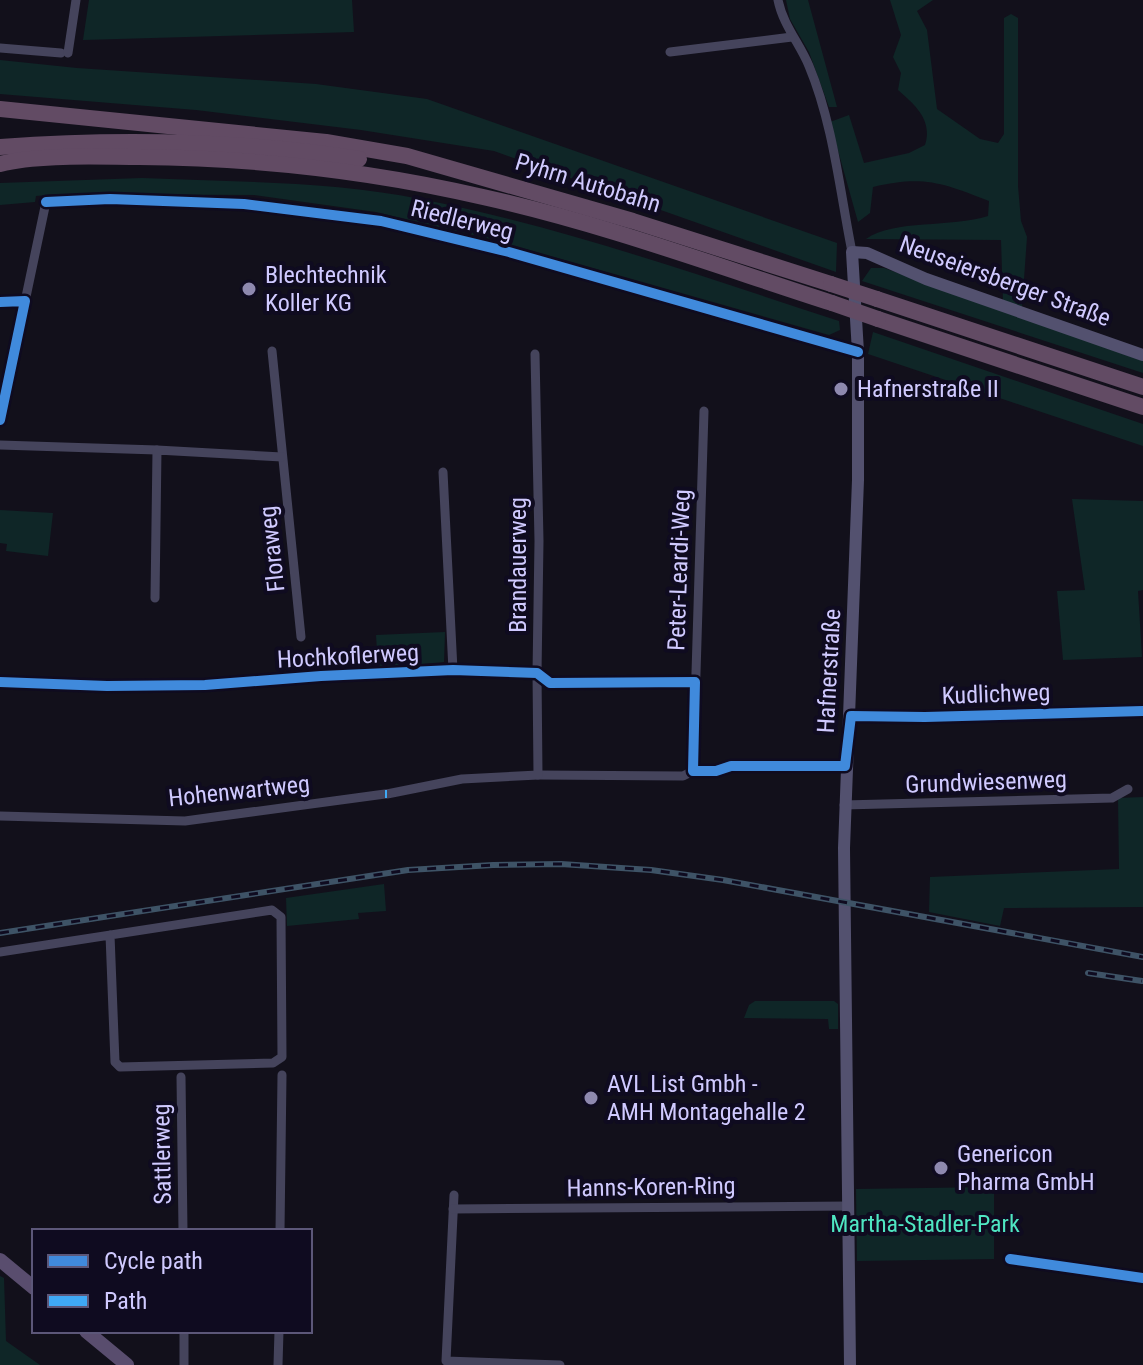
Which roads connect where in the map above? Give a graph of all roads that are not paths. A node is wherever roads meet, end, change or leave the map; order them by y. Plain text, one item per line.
1 (76, 0) edge
2 (778, 0) edge
3 (792, 37) junction
4 (0, 48) edge
5 (670, 52) dead end
6 (0, 109) edge
7 (1, 159) edge
8 (471, 174) junction
9 (110, 199) dead end
10 (46, 202) dead end
11 (852, 252) junction
12 (25, 301) junction
13 (0, 302) edge
14 (272, 351) dead end
15 (858, 352) junction
16 (535, 354) dead end
17 (1143, 355) edge
18 (1143, 387) edge
19 (1143, 407) edge
20 (704, 411) dead end
21 (0, 420) edge
22 (0, 445) edge
23 (157, 450) junction
24 (282, 457) junction
25 (443, 472) dead end
26 (155, 598) dead end
27 (301, 637) dead end
28 (453, 670) junction
29 (537, 673) junction
30 (0, 682) edge
31 (695, 682) junction
32 (1143, 711) edge
33 (851, 716) junction
34 (845, 766) junction
35 (693, 771) junction
36 (538, 775) junction
37 (1128, 789) dead end
38 (844, 805) junction
39 (0, 816) edge
40 (110, 935) junction
41 (0, 952) edge
42 (282, 1075) dead end
43 (181, 1077) dead end
44 (454, 1195) dead end
45 (848, 1206) junction
46 (453, 1209) junction
47 (183, 1229) edge
48 (280, 1229) edge
49 (0, 1260) edge
50 (32, 1286) edge
51 (88, 1333) edge
52 (184, 1333) edge
53 (279, 1333) edge
54 (127, 1365) edge
55 (184, 1365) edge
56 (278, 1365) edge
57 (560, 1365) edge
58 (850, 1365) edge

1 - 4 street
2 - 3 street, Hafnerstraße
3 - 5 street
3 - 11 street, Hafnerstraße
6 - 8 highway, Pyhrn Autobahn
7 - 8 highway
7 - 19 highway, Pyhrn Autobahn, bridge
8 - 18 highway, Pyhrn Autobahn, bridge
9 - 15 street, Riedlerweg
10 - 12 street
11 - 15 street, Hafnerstraße
11 - 17 street, Neuseiersberger Straße
12 - 13 street
12 - 21 street
14 - 24 street, Floraweg
15 - 33 street, Hafnerstraße
16 - 29 street, Brandauerweg
20 - 31 street, Peter-Leardi-Weg
22 - 23 street
23 - 24 street
23 - 26 street
24 - 27 street, Floraweg
25 - 28 street, Hochkoflerweg
28 - 29 street, Hochkoflerweg
28 - 30 street, Hochkoflerweg
29 - 31 street, Hochkoflerweg
29 - 36 street, Brandauerweg
31 - 35 street, Peter-Leardi-Weg
32 - 33 street, Kudlichweg
33 - 34 street, Hafnerstraße
34 - 35 street
34 - 38 street, Hafnerstraße
35 - 36 street
36 - 39 street, Hohenwartweg
37 - 38 street, Grundwiesenweg
38 - 45 street, Hafnerstraße
40 - 40 street
40 - 41 street
42 - 48 street
43 - 47 street, Sattlerweg
44 - 46 street
45 - 46 street, Hanns-Koren-Ring
45 - 58 street, Hafnerstraße
46 - 57 street
49 - 50 main road
51 - 54 main road
52 - 55 street
53 - 56 street

